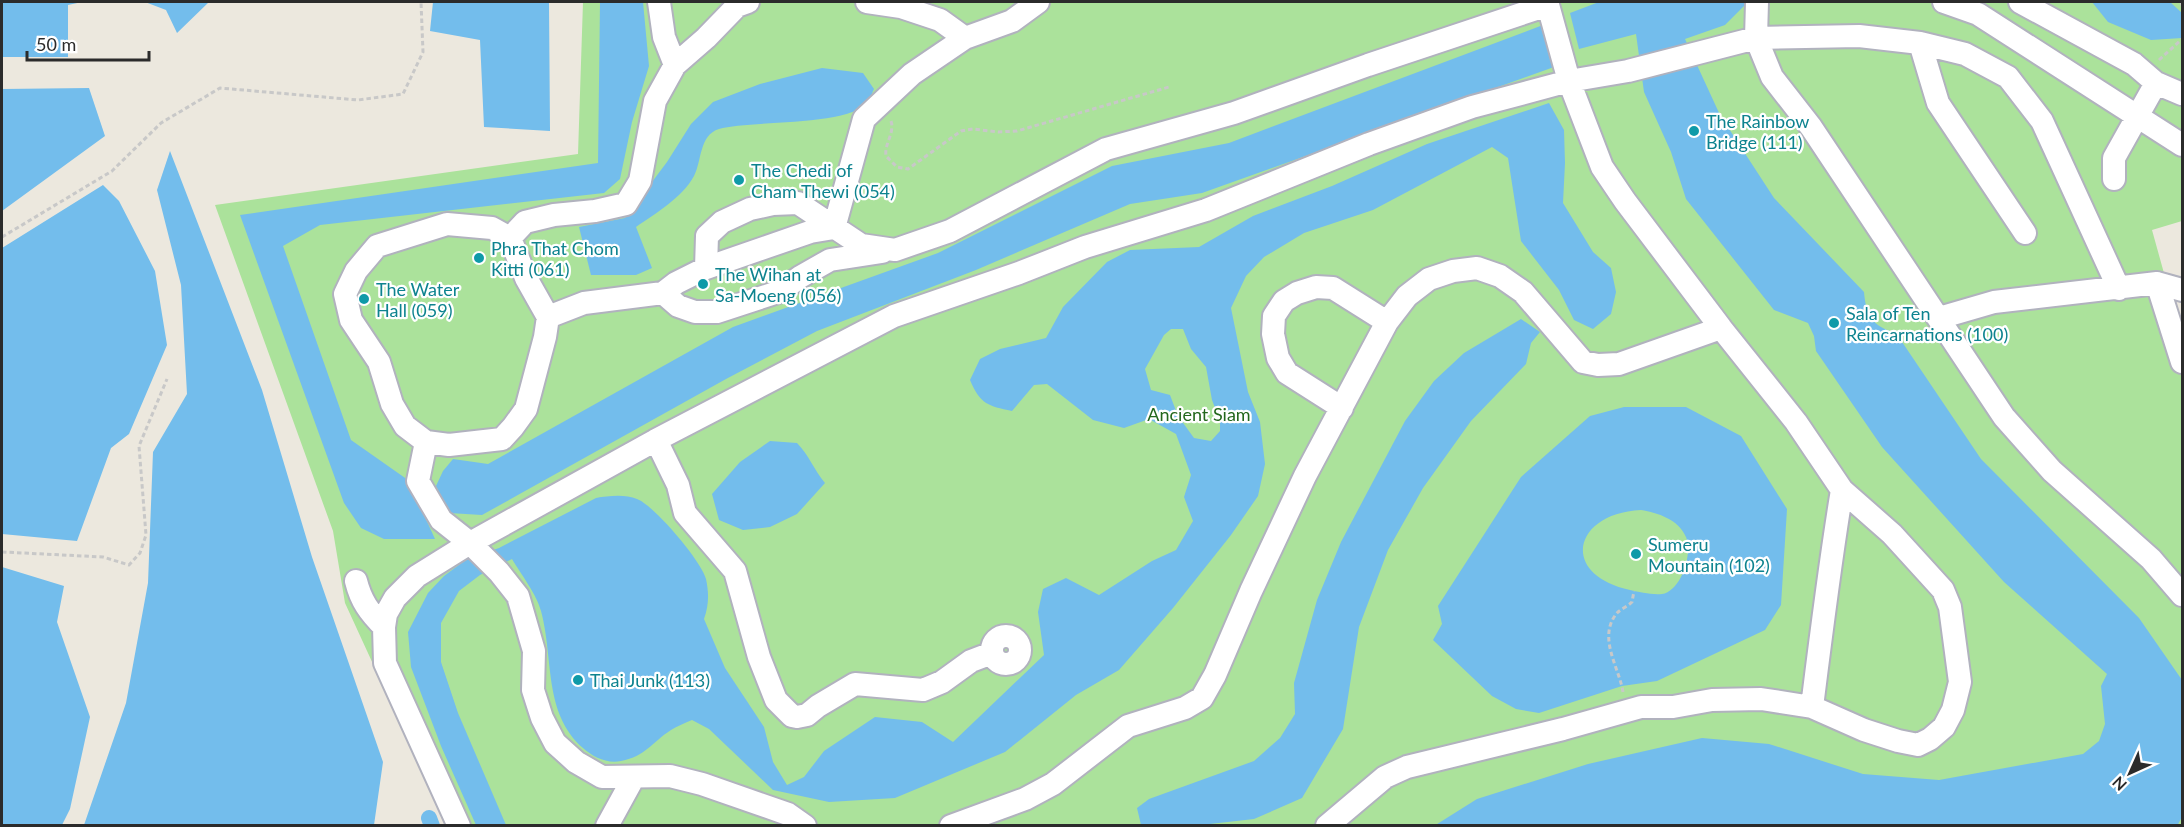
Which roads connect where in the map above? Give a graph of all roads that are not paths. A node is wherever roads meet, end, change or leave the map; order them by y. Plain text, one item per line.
1 (659, 2) edge
2 (748, 2) edge
3 (867, 2) edge
4 (1038, 2) edge
5 (1757, 2) edge
6 (1944, 2) edge
7 (2020, 2) edge
8 (1548, 3) edge
9 (966, 38) junction
10 (1756, 38) junction
11 (1920, 43) junction
12 (675, 64) junction
13 (1569, 81) junction
14 (2156, 83) junction
15 (2182, 94) edge
16 (2138, 116) junction
17 (2182, 145) edge
18 (2114, 179) dead end
19 (834, 228) junction
20 (2025, 233) dead end
21 (510, 238) junction
22 (779, 243) junction
23 (861, 245) junction
24 (895, 250) junction
25 (706, 268) junction
26 (2157, 283) junction
27 (2119, 289) junction
28 (2182, 290) edge
29 (663, 293) junction
30 (548, 317) junction
31 (1939, 318) junction
32 (1387, 322) junction
33 (1721, 328) junction
34 (2182, 362) edge
35 (1342, 408) junction
36 (656, 440) junction
37 (426, 442) junction
38 (1842, 490) junction
39 (475, 548) junction
40 (357, 581) dead end
41 (2182, 595) edge
42 (384, 627) junction
43 (993, 653) dead end
44 (1812, 707) junction
45 (633, 777) junction
46 (459, 825) edge
47 (607, 825) edge
48 (804, 825) edge
49 (951, 825) edge
50 (1327, 825) edge

1 - 12 lane
2 - 12 lane
3 - 9 lane
4 - 9 lane
5 - 10 lane
6 - 16 lane
7 - 14 lane
8 - 13 lane
8 - 24 lane
9 - 19 lane
10 - 11 lane
10 - 13 lane
10 - 31 lane
11 - 20 lane
11 - 27 lane
12 - 21 lane
13 - 33 lane
13 - 36 lane
14 - 15 lane
14 - 16 lane
16 - 17 lane
16 - 18 lane
19 - 22 lane
19 - 23 lane
19 - 25 lane
21 - 30 lane
21 - 37 lane
22 - 23 lane
22 - 25 lane
23 - 24 lane
24 - 29 lane
25 - 29 lane
26 - 27 lane
26 - 28 lane
26 - 34 lane
27 - 31 lane
29 - 30 lane
30 - 37 lane
31 - 41 lane
32 - 33 lane
32 - 35 lane
32 - 35 lane
33 - 38 lane
35 - 49 lane
36 - 39 lane
36 - 43 lane
37 - 39 lane
38 - 44 lane
38 - 44 lane
39 - 42 lane
39 - 45 lane
40 - 42 lane
42 - 46 lane
44 - 50 lane
45 - 47 lane
45 - 48 lane

